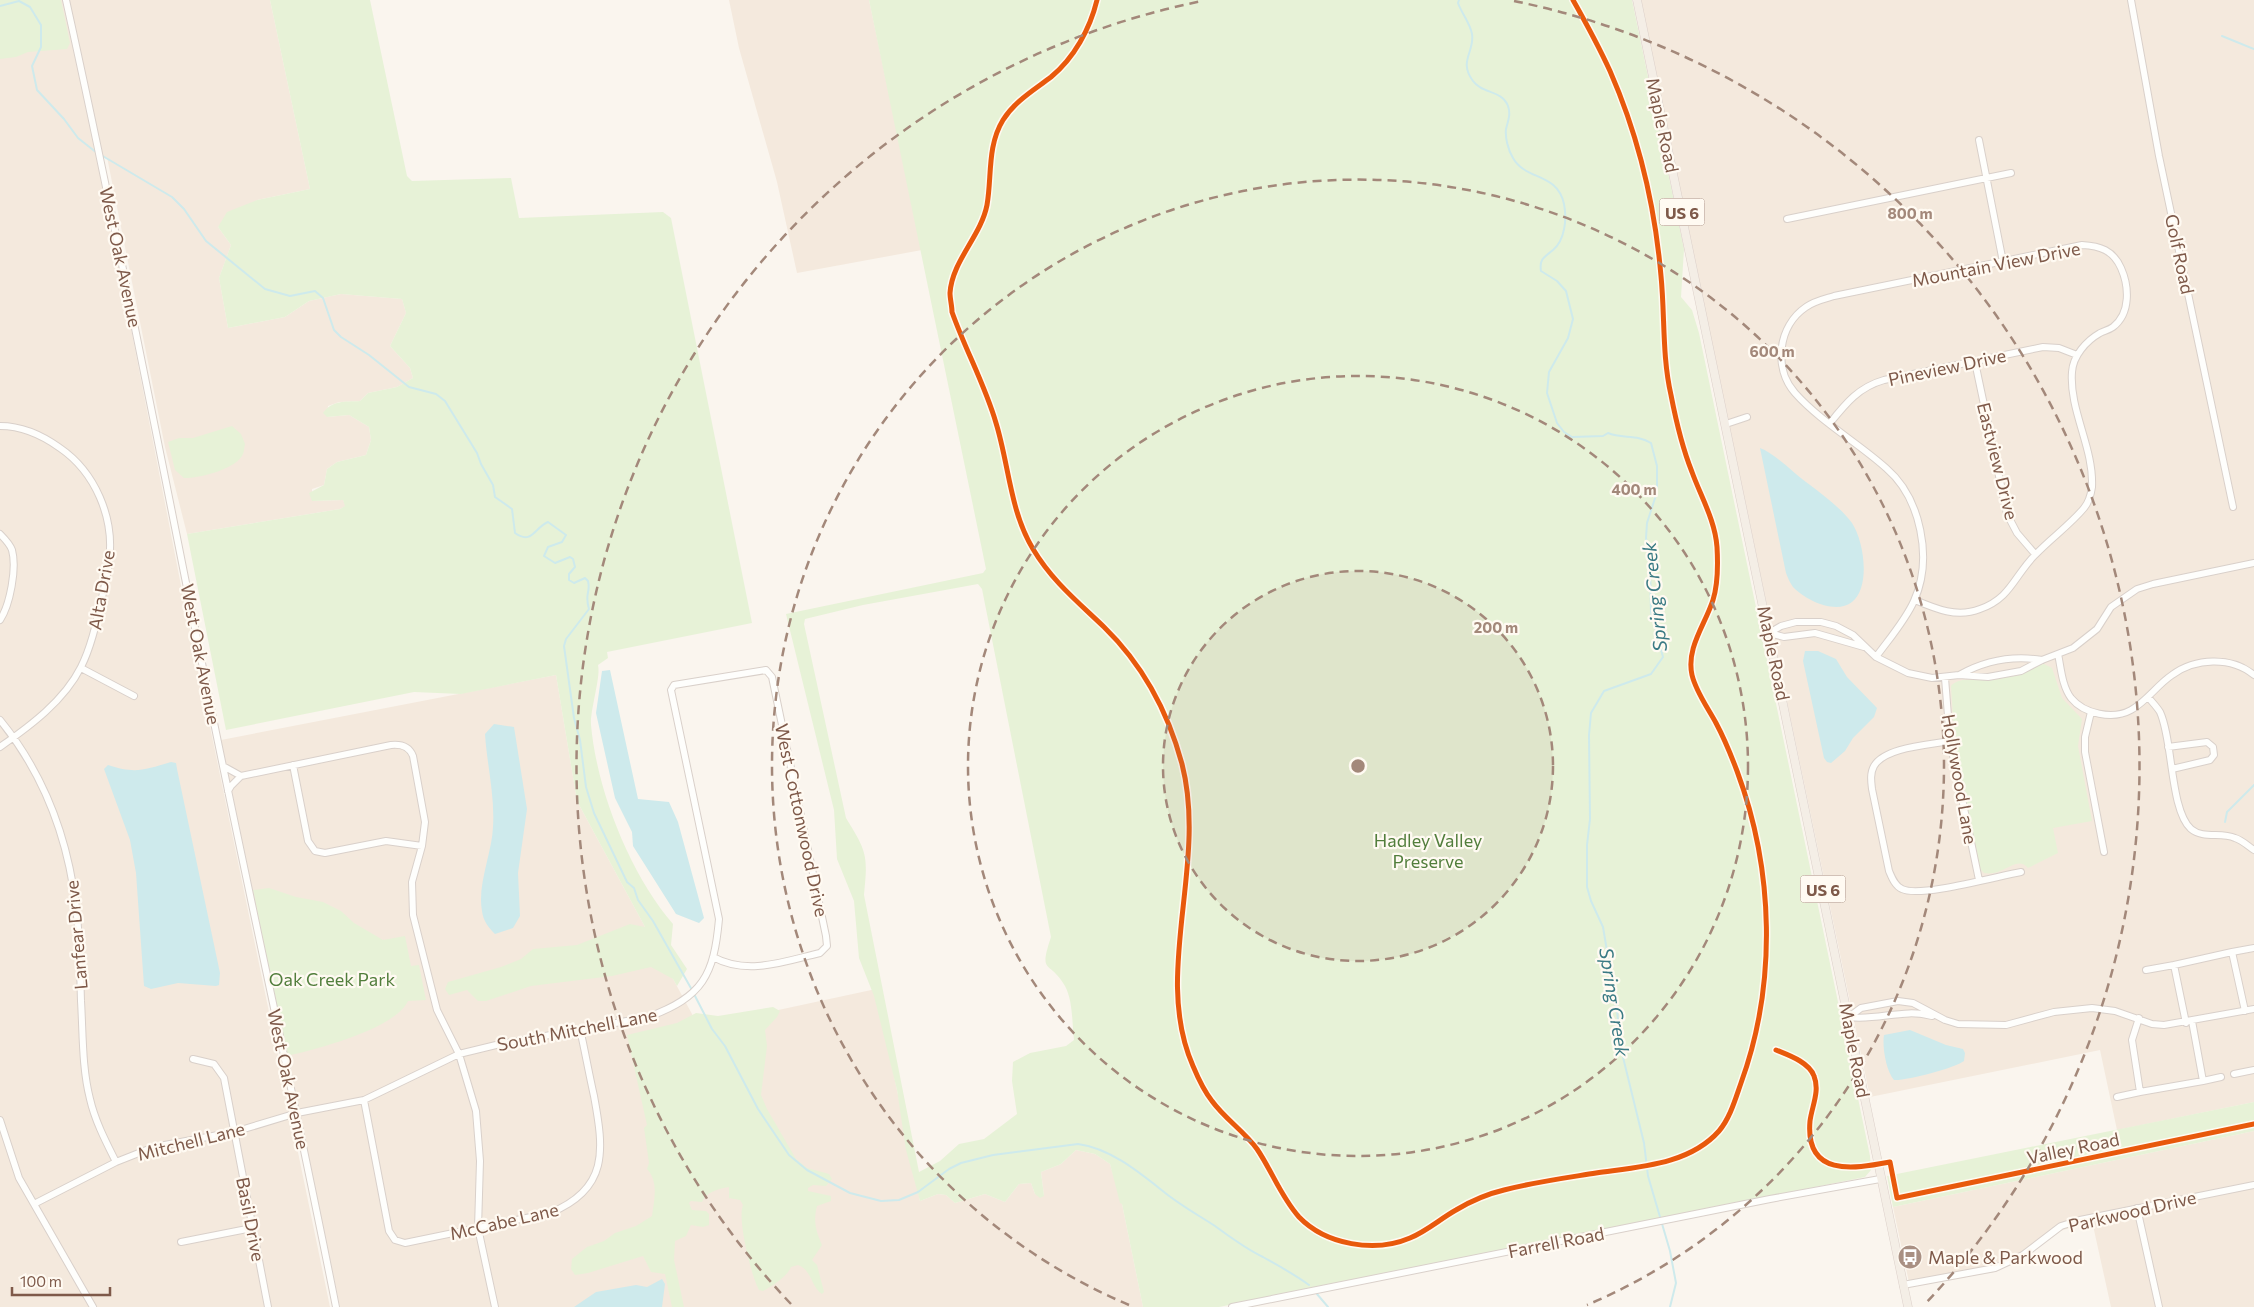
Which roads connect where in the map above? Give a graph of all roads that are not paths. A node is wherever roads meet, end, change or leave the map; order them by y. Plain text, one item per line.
1 (66, 0) edge
2 (1637, 0) edge
3 (2130, 0) edge
4 (1979, 140) dead end
5 (2011, 173) dead end
6 (1986, 178) junction
7 (1787, 219) dead end
8 (2003, 262) junction
9 (2078, 355) junction
10 (1975, 362) junction
11 (1748, 417) dead end
12 (1830, 423) junction
13 (1726, 424) junction
14 (0, 426) edge
15 (2233, 508) dead end
16 (0, 534) edge
17 (2035, 554) junction
18 (2254, 563) edge
19 (1915, 600) junction
20 (0, 620) edge
21 (1769, 633) junction
22 (1865, 648) junction
23 (2058, 654) junction
24 (1876, 657) junction
25 (2042, 660) junction
26 (81, 668) junction
27 (2254, 674) edge
28 (1958, 675) junction
29 (1945, 678) junction
30 (674, 685) joint
31 (134, 696) dead end
32 (2148, 697) junction
33 (2092, 712) junction
34 (0, 720) edge
35 (14, 737) junction
36 (1950, 741) junction
37 (0, 747) edge
38 (2168, 747) junction
39 (293, 765) junction
40 (223, 766) junction
41 (2172, 769) junction
42 (241, 776) junction
43 (228, 791) junction
44 (422, 846) junction
45 (2254, 850) edge
46 (2104, 852) dead end
47 (2021, 872) dead end
48 (1979, 880) junction
49 (2254, 948) edge
50 (2232, 952) junction
51 (713, 957) junction
52 (2174, 964) junction
53 (2146, 970) dead end
54 (2254, 1009) edge
55 (2244, 1011) junction
56 (1849, 1017) junction
57 (2139, 1018) junction
58 (1945, 1020) junction
59 (2189, 1022) junction
60 (580, 1029) junction
61 (459, 1054) junction
62 (193, 1059) dead end
63 (2254, 1070) edge
64 (2234, 1074) dead end
65 (2221, 1077) dead end
66 (2203, 1080) junction
67 (2140, 1092) junction
68 (2117, 1097) dead end
69 (364, 1100) junction
70 (297, 1113) junction
71 (0, 1120) edge
72 (234, 1132) junction
73 (116, 1162) junction
74 (1880, 1179) junction
75 (2254, 1185) edge
76 (34, 1204) junction
77 (2137, 1208) junction
78 (252, 1228) junction
79 (478, 1228) junction
80 (181, 1242) dead end
81 (1903, 1285) junction
82 (93, 1307) edge
83 (268, 1307) edge
84 (336, 1307) edge
85 (495, 1307) edge
86 (1232, 1307) edge
87 (1908, 1307) edge
88 (2158, 1307) edge

1 - 40 street, West Oak Avenue
2 - 13 main road, Maple Road / US 6
3 - 15 street, Golf Road
4 - 6 street
5 - 6 street
6 - 7 street
6 - 8 street
8 - 9 street, Mountain View Drive
8 - 12 street, Mountain View Drive
9 - 10 street, Pineview Drive
9 - 17 street
10 - 12 street, Pineview Drive
10 - 17 street, Eastview Drive
11 - 13 street
12 - 19 street
13 - 21 main road, Maple Road / US 6
14 - 26 street, Alta Drive
16 - 20 street
17 - 19 street
18 - 23 street
19 - 24 street
21 - 22 street
21 - 22 street
21 - 56 main road, Maple Road / US 6
22 - 24 street
23 - 25 street
23 - 33 street
24 - 29 street
25 - 28 street
25 - 28 street
26 - 31 street
26 - 35 street, Alta Drive
27 - 32 street
28 - 29 street
29 - 36 street, Hollywood Lane
30 - 51 street, South Mitchell Lane
30 - 51 street, West Cottonwood Drive
32 - 33 street
32 - 38 street
33 - 46 street
34 - 35 street, Lanfear Drive
35 - 37 street, Alta Drive
35 - 73 street, Lanfear Drive
36 - 48 street, Hollywood Lane
36 - 48 street
38 - 41 street
38 - 41 street
39 - 42 street
39 - 44 street
39 - 44 street
40 - 42 street
40 - 43 street, West Oak Avenue
41 - 45 street
42 - 43 street
43 - 70 street, West Oak Avenue
44 - 61 street
47 - 48 street
49 - 50 street
50 - 52 street
50 - 55 street
51 - 60 street, South Mitchell Lane
52 - 53 street
52 - 59 street
54 - 55 street
55 - 59 street
56 - 58 street
56 - 58 street
56 - 74 main road, Maple Road / US 6
57 - 58 street
57 - 59 street
57 - 67 street
59 - 66 street
60 - 61 street, South Mitchell Lane
60 - 79 street, McCabe Lane
61 - 69 street, South Mitchell Lane
61 - 79 street
62 - 72 street, Basil Drive
63 - 64 street
65 - 66 street
66 - 67 street
67 - 68 street
69 - 70 street, South Mitchell Lane
69 - 79 street, McCabe Lane
70 - 72 street, Mitchell Lane
70 - 84 street, West Oak Avenue
71 - 76 street
72 - 73 street, Mitchell Lane
72 - 78 street, Basil Drive
73 - 76 street, Mitchell Lane
74 - 81 main road, Maple Road / US 6
74 - 86 street, Farrell Road
75 - 77 street, Parkwood Drive
76 - 82 street
77 - 81 street, Parkwood Drive
77 - 88 street
78 - 80 street
78 - 83 street, Basil Drive
79 - 85 street
81 - 87 main road, Maple Road / US 6

